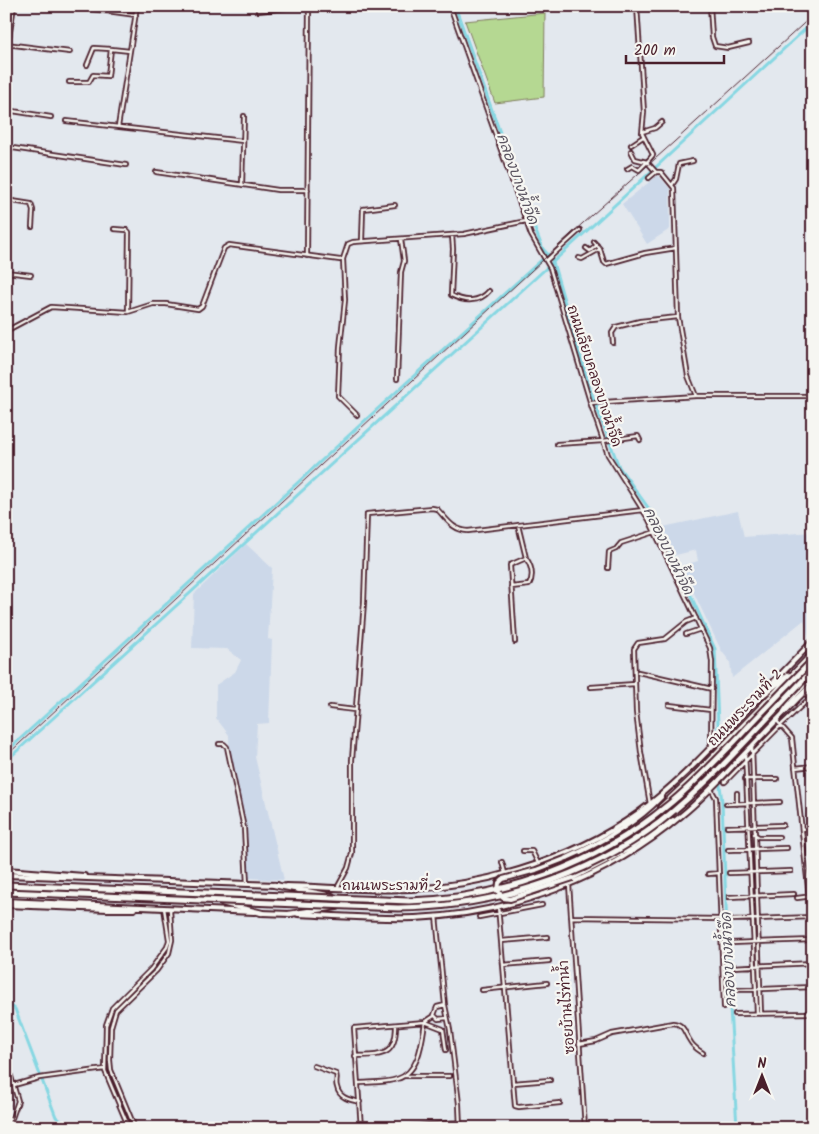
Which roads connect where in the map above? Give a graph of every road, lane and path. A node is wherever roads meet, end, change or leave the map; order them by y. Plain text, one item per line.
1 (14, 6) edge
2 (70, 6) edge
3 (137, 6) edge
4 (258, 6) edge
5 (305, 6) edge
6 (309, 6) edge
7 (450, 6) edge
8 (637, 6) edge
9 (710, 6) edge
10 (136, 15) junction
11 (812, 32) edge
12 (813, 36) edge
13 (749, 43) dead end
14 (7, 44) edge
15 (112, 49) junction
16 (130, 50) junction
17 (70, 52) dead end
18 (86, 65) dead end
19 (69, 82) dead end
20 (6, 110) edge
21 (244, 116) dead end
22 (51, 117) dead end
23 (66, 121) dead end
24 (662, 122) dead end
25 (118, 127) junction
26 (642, 132) junction
27 (643, 137) junction
28 (243, 141) junction
29 (631, 145) dead end
30 (6, 147) edge
31 (632, 151) dead end
32 (693, 161) dead end
33 (647, 162) junction
34 (126, 165) dead end
35 (627, 169) dead end
36 (655, 171) junction
37 (156, 172) dead end
38 (650, 178) dead end
39 (242, 185) junction
40 (672, 185) junction
41 (308, 190) junction
42 (6, 200) edge
43 (395, 205) dead end
44 (526, 222) junction
45 (32, 227) dead end
46 (114, 229) dead end
47 (580, 230) dead end
48 (452, 235) junction
49 (362, 239) junction
50 (401, 239) junction
51 (594, 242) dead end
52 (598, 245) junction
53 (586, 248) dead end
54 (676, 248) junction
55 (600, 249) junction
56 (307, 253) junction
57 (579, 258) dead end
58 (343, 259) junction
59 (547, 260) dead end
60 (6, 272) edge
61 (31, 274) dead end
62 (490, 290) dead end
63 (128, 310) junction
64 (678, 317) junction
65 (6, 331) edge
66 (613, 343) dead end
67 (397, 378) dead end
68 (696, 396) junction
69 (813, 396) edge
70 (591, 402) junction
71 (357, 415) dead end
72 (640, 440) dead end
73 (604, 441) junction
74 (557, 444) dead end
75 (643, 510) junction
76 (518, 525) junction
77 (655, 532) junction
78 (526, 558) junction
79 (608, 568) dead end
80 (511, 587) junction
81 (696, 618) junction
82 (701, 628) junction
83 (686, 634) dead end
84 (813, 641) edge
85 (515, 642) dead end
86 (813, 653) edge
87 (813, 660) edge
88 (813, 669) edge
89 (638, 672) dead end
90 (813, 675) edge
91 (635, 684) junction
92 (813, 684) edge
93 (591, 686) dead end
94 (712, 689) junction
95 (804, 692) junction
96 (813, 695) edge
97 (809, 698) junction
98 (754, 702) junction
99 (813, 702) edge
100 (669, 705) dead end
101 (330, 707) dead end
102 (355, 710) junction
103 (711, 710) junction
104 (784, 712) junction
105 (776, 720) junction
106 (781, 725) junction
107 (219, 744) dead end
108 (712, 745) junction
109 (752, 746) junction
110 (745, 753) junction
111 (751, 756) junction
112 (745, 762) junction
113 (813, 766) edge
114 (795, 768) junction
115 (745, 770) junction
116 (752, 770) junction
117 (777, 778) dead end
118 (746, 779) junction
119 (752, 779) junction
120 (726, 782) dead end
121 (675, 783) junction
122 (711, 789) junction
123 (736, 793) dead end
124 (753, 802) junction
125 (780, 802) dead end
126 (747, 803) junction
127 (650, 804) junction
128 (726, 804) dead end
129 (737, 804) junction
130 (693, 806) junction
131 (783, 825) dead end
132 (748, 826) junction
133 (754, 826) junction
134 (726, 827) dead end
135 (813, 828) edge
136 (802, 829) junction
137 (754, 834) junction
138 (779, 837) dead end
139 (787, 848) dead end
140 (749, 849) junction
141 (755, 849) junction
142 (523, 850) dead end
143 (728, 850) dead end
144 (502, 862) dead end
145 (538, 863) junction
146 (6, 870) edge
147 (791, 871) dead end
148 (756, 872) junction
149 (720, 873) junction
150 (729, 873) dead end
151 (750, 873) junction
152 (505, 874) junction
153 (708, 874) dead end
154 (6, 875) edge
155 (100, 878) junction
156 (6, 884) edge
157 (247, 884) junction
158 (569, 884) junction
159 (274, 885) junction
160 (337, 888) junction
161 (6, 893) edge
162 (794, 894) dead end
163 (751, 896) junction
164 (756, 896) junction
165 (338, 897) junction
166 (729, 897) dead end
167 (811, 897) edge
168 (797, 898) dead end
169 (6, 900) edge
170 (220, 902) junction
171 (6, 905) edge
172 (542, 905) dead end
173 (498, 906) junction
174 (149, 907) junction
175 (338, 907) junction
176 (164, 908) junction
177 (170, 909) junction
178 (262, 912) junction
179 (289, 914) junction
180 (499, 914) junction
181 (436, 916) junction
182 (479, 917) dead end
183 (571, 917) junction
184 (813, 917) edge
185 (721, 919) junction
186 (752, 919) junction
187 (757, 919) junction
188 (730, 920) dead end
189 (169, 928) junction
190 (548, 937) dead end
191 (813, 940) edge
192 (501, 941) junction
193 (170, 942) junction
194 (758, 942) junction
195 (754, 943) junction
196 (731, 944) dead end
197 (549, 961) dead end
198 (813, 964) edge
199 (503, 965) junction
200 (755, 966) junction
201 (759, 966) junction
202 (732, 967) dead end
203 (547, 984) dead end
204 (813, 987) edge
205 (505, 988) junction
206 (756, 989) junction
207 (760, 989) junction
208 (482, 990) dead end
209 (734, 990) dead end
210 (445, 1005) junction
211 (724, 1007) dead end
212 (759, 1013) junction
213 (813, 1013) edge
214 (735, 1014) dead end
215 (434, 1016) junction
216 (447, 1018) junction
217 (426, 1022) junction
218 (396, 1025) junction
219 (580, 1044) junction
220 (446, 1050) dead end
221 (703, 1053) dead end
222 (355, 1056) junction
223 (6, 1059) edge
224 (314, 1066) dead end
225 (105, 1069) junction
226 (404, 1076) junction
227 (450, 1076) dead end
228 (550, 1080) dead end
229 (358, 1083) junction
230 (514, 1083) junction
231 (14, 1085) junction
232 (360, 1102) junction
233 (560, 1103) dead end
234 (6, 1121) edge
235 (460, 1122) junction
236 (410, 1127) edge
237 (129, 1128) edge
238 (135, 1128) edge
239 (361, 1128) edge
240 (398, 1128) edge
241 (460, 1128) edge
242 (585, 1128) edge

1 - 14 street
2 - 10 street
3 - 10 street
4 - 5 street
6 - 41 street
7 - 44 street, ถนนเลียบคลองบางน้ำจืด
8 - 26 street
9 - 13 street
10 - 16 street
11 - 12 street
14 - 17 street
15 - 16 street
15 - 18 street
15 - 19 street
16 - 25 street
20 - 22 street
21 - 28 street
23 - 25 street
24 - 26 street
25 - 28 street
26 - 27 street
27 - 29 street
27 - 33 street
28 - 39 street
30 - 34 street
31 - 33 street
32 - 40 street
33 - 35 street
33 - 36 street
36 - 38 street
36 - 40 street
37 - 39 street
39 - 41 street
40 - 54 street
41 - 56 street
42 - 45 street
43 - 49 street
44 - 48 street
44 - 70 street, ถนนเลียบคลองบางน้ำจืด
46 - 63 street
47 - 59 street
48 - 50 street
48 - 62 street
49 - 50 street
49 - 58 street
50 - 67 street
51 - 52 street
52 - 53 street
52 - 55 street
54 - 55 street
54 - 64 street
55 - 57 street
56 - 58 street
56 - 63 street
58 - 71 street
60 - 61 street
63 - 65 street
64 - 66 street
64 - 68 street
68 - 69 street
68 - 70 street
70 - 73 street, ถนนเลียบคลองบางน้ำจืด
72 - 73 street
73 - 74 street
73 - 75 street, ถนนเลียบคลองบางน้ำจืด
75 - 76 street
75 - 77 street, ถนนเลียบคลองบางน้ำจืด
76 - 78 street
76 - 102 street
77 - 79 street
77 - 81 street, ถนนเลียบคลองบางน้ำจืด
78 - 80 street
78 - 80 street
80 - 85 street
81 - 82 street, ถนนเลียบคลองบางน้ำจืด
81 - 91 street
82 - 83 street
82 - 94 street, ถนนเลียบคลองบางน้ำจืด
84 - 98 main road, ถนนพระรามที่ 2
86 - 98 highway
86 - 165 highway, ถนนพระรามที่ 2
87 - 156 highway, bridge
88 - 161 highway, bridge
88 - 175 highway, ถนนพระรามที่ 2, bridge
89 - 94 street
90 - 104 highway
91 - 93 street
91 - 127 street
92 - 95 main road
94 - 103 street, ถนนเลียบคลองบางน้ำจืด
95 - 97 street
95 - 104 main road
96 - 97 street
97 - 99 street
97 - 106 street
98 - 108 main road, ถนนพระรามที่ 2
100 - 103 street
101 - 102 street
102 - 160 street
103 - 108 street, ถนนเลียบคลองบางน้ำจืด
104 - 105 main road
105 - 106 street
105 - 109 main road
106 - 111 street
106 - 114 street
107 - 157 street
108 - 121 main road, ถนนพระรามที่ 2
109 - 110 main road
109 - 111 street
110 - 112 street
110 - 122 main road
111 - 112 street
111 - 116 street
112 - 115 street
112 - 120 street
113 - 114 street
114 - 136 street
115 - 116 street
115 - 118 street
116 - 119 street
117 - 119 street
118 - 119 street
118 - 126 street
119 - 124 street
121 - 127 main road, ถนนพระรามที่ 2
121 - 130 main road, bridge
122 - 130 main road
122 - 149 street
123 - 129 street
124 - 125 street
124 - 126 street
124 - 133 street
126 - 129 street
126 - 132 street
127 - 145 main road, ถนนพระรามที่ 2
128 - 129 street
130 - 158 main road
131 - 133 street
132 - 133 street
132 - 134 street
132 - 140 street
133 - 137 street
135 - 136 street
136 - 167 street
137 - 138 street
137 - 141 street
139 - 141 street
140 - 141 street
140 - 143 street
140 - 151 street
141 - 148 street
142 - 145 street
144 - 152 street
145 - 152 main road, ถนนพระรามที่ 2
146 - 155 main road
147 - 148 street
148 - 151 street
148 - 164 street
149 - 153 street
149 - 185 street
150 - 151 street
151 - 163 street
152 - 160 main road, ถนนพระรามที่ 2
154 - 155 main road, ถนนพระรามที่ 2
155 - 157 main road, ถนนพระรามที่ 2
156 - 165 highway, ถนนพระรามที่ 2
157 - 159 main road, ถนนพระรามที่ 2
158 - 173 main road
158 - 183 street, ซอยบ้านไร่ท่าน้ำ
159 - 160 main road, ถนนพระรามที่ 2
159 - 165 highway
161 - 170 highway, ถนนพระรามที่ 2
162 - 164 street
163 - 164 street
163 - 166 street
163 - 186 street
164 - 187 street
167 - 168 street
169 - 174 main road
170 - 175 highway, ถนนพระรามที่ 2
170 - 178 highway
171 - 174 main road
172 - 180 street
173 - 180 street
173 - 181 main road
174 - 176 main road
175 - 179 highway
176 - 177 main road
176 - 189 street
177 - 178 main road
177 - 189 street
178 - 179 main road
179 - 181 main road
180 - 182 street
180 - 192 street
181 - 210 street
183 - 185 street
183 - 219 street, ซอยบ้านไร่ท่าน้ำ
184 - 187 street
185 - 211 street
186 - 187 street
186 - 188 street
186 - 195 street
187 - 194 street
189 - 193 street
190 - 192 street
191 - 194 street
192 - 199 street
193 - 225 street
193 - 238 street
194 - 195 street
194 - 201 street
195 - 196 street
195 - 200 street
197 - 199 street
198 - 201 street
199 - 205 street
200 - 201 street
200 - 202 street
200 - 206 street
201 - 207 street
203 - 205 street
204 - 207 street
205 - 208 street
205 - 230 street
206 - 207 street
206 - 209 street
206 - 212 street
207 - 212 street
210 - 215 street
210 - 216 street
212 - 213 street
212 - 214 street
215 - 216 street
215 - 217 street
216 - 235 street
217 - 218 street
217 - 220 street
217 - 226 street
218 - 222 street
218 - 222 street
219 - 221 street
219 - 242 street, ซอยบ้านไร่ท่าน้ำ
222 - 229 street
223 - 231 street
224 - 232 street
225 - 231 street
225 - 237 street
226 - 227 street
226 - 229 street
228 - 230 street
229 - 232 street
230 - 233 street
231 - 234 street
232 - 239 street
235 - 236 street
235 - 241 street
236 - 240 street

